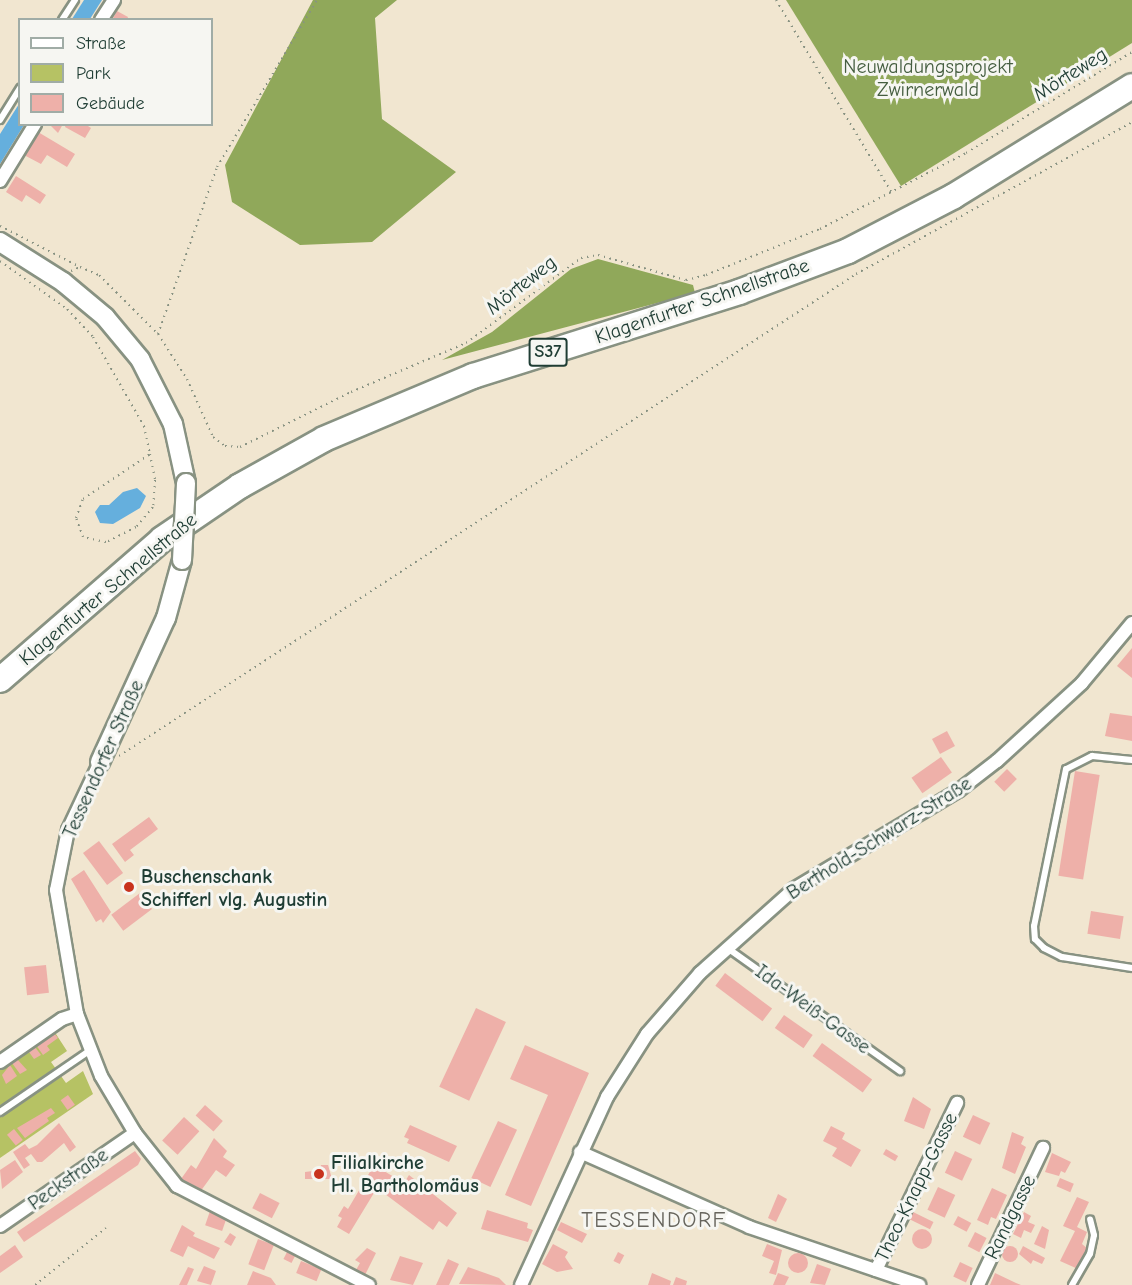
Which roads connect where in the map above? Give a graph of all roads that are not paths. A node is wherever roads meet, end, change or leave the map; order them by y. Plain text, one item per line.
1 (75, 0) edge
2 (114, 0) edge
3 (63, 18) edge
4 (102, 18) edge
5 (1132, 86) edge
6 (18, 91) edge
7 (0, 120) edge
8 (34, 126) edge
9 (0, 181) edge
10 (0, 242) edge
11 (1132, 623) edge
12 (0, 680) edge
13 (1132, 760) edge
14 (100, 762) joint
15 (726, 947) junction
16 (1132, 968) edge
17 (77, 1014) junction
18 (89, 1051) junction
19 (0, 1062) edge
20 (900, 1071) dead end
21 (957, 1103) dead end
22 (0, 1112) edge
23 (135, 1133) junction
24 (1043, 1148) dead end
25 (580, 1152) junction
26 (1090, 1219) dead end
27 (0, 1226) edge
28 (876, 1270) junction
29 (369, 1285) edge
30 (521, 1285) edge
31 (919, 1285) edge
32 (978, 1285) edge
33 (1072, 1285) edge

1 - 3 lane
2 - 4 street
5 - 12 highway, Klagenfurter Schnellstraße / S37
6 - 7 lane
8 - 9 street
10 - 14 street, Tessendorfer Straße, bridge
11 - 15 street, Berthold-Schwarz-Straße
13 - 16 lane
14 - 17 street, Tessendorfer Straße
15 - 20 lane, Ida-Weiß-Gasse
15 - 25 street, Berthold-Schwarz-Straße
17 - 18 street, Tessendorfer Straße
17 - 19 street
18 - 22 lane
18 - 23 street, Tessendorfer Straße
21 - 28 street, Theo-Knapp-Gasse
23 - 27 street, Peckstraße
23 - 29 street, Tessendorfer Straße
24 - 32 street, Randgasse
25 - 28 street
25 - 30 street, Berthold-Schwarz-Straße
26 - 33 lane
28 - 31 street

